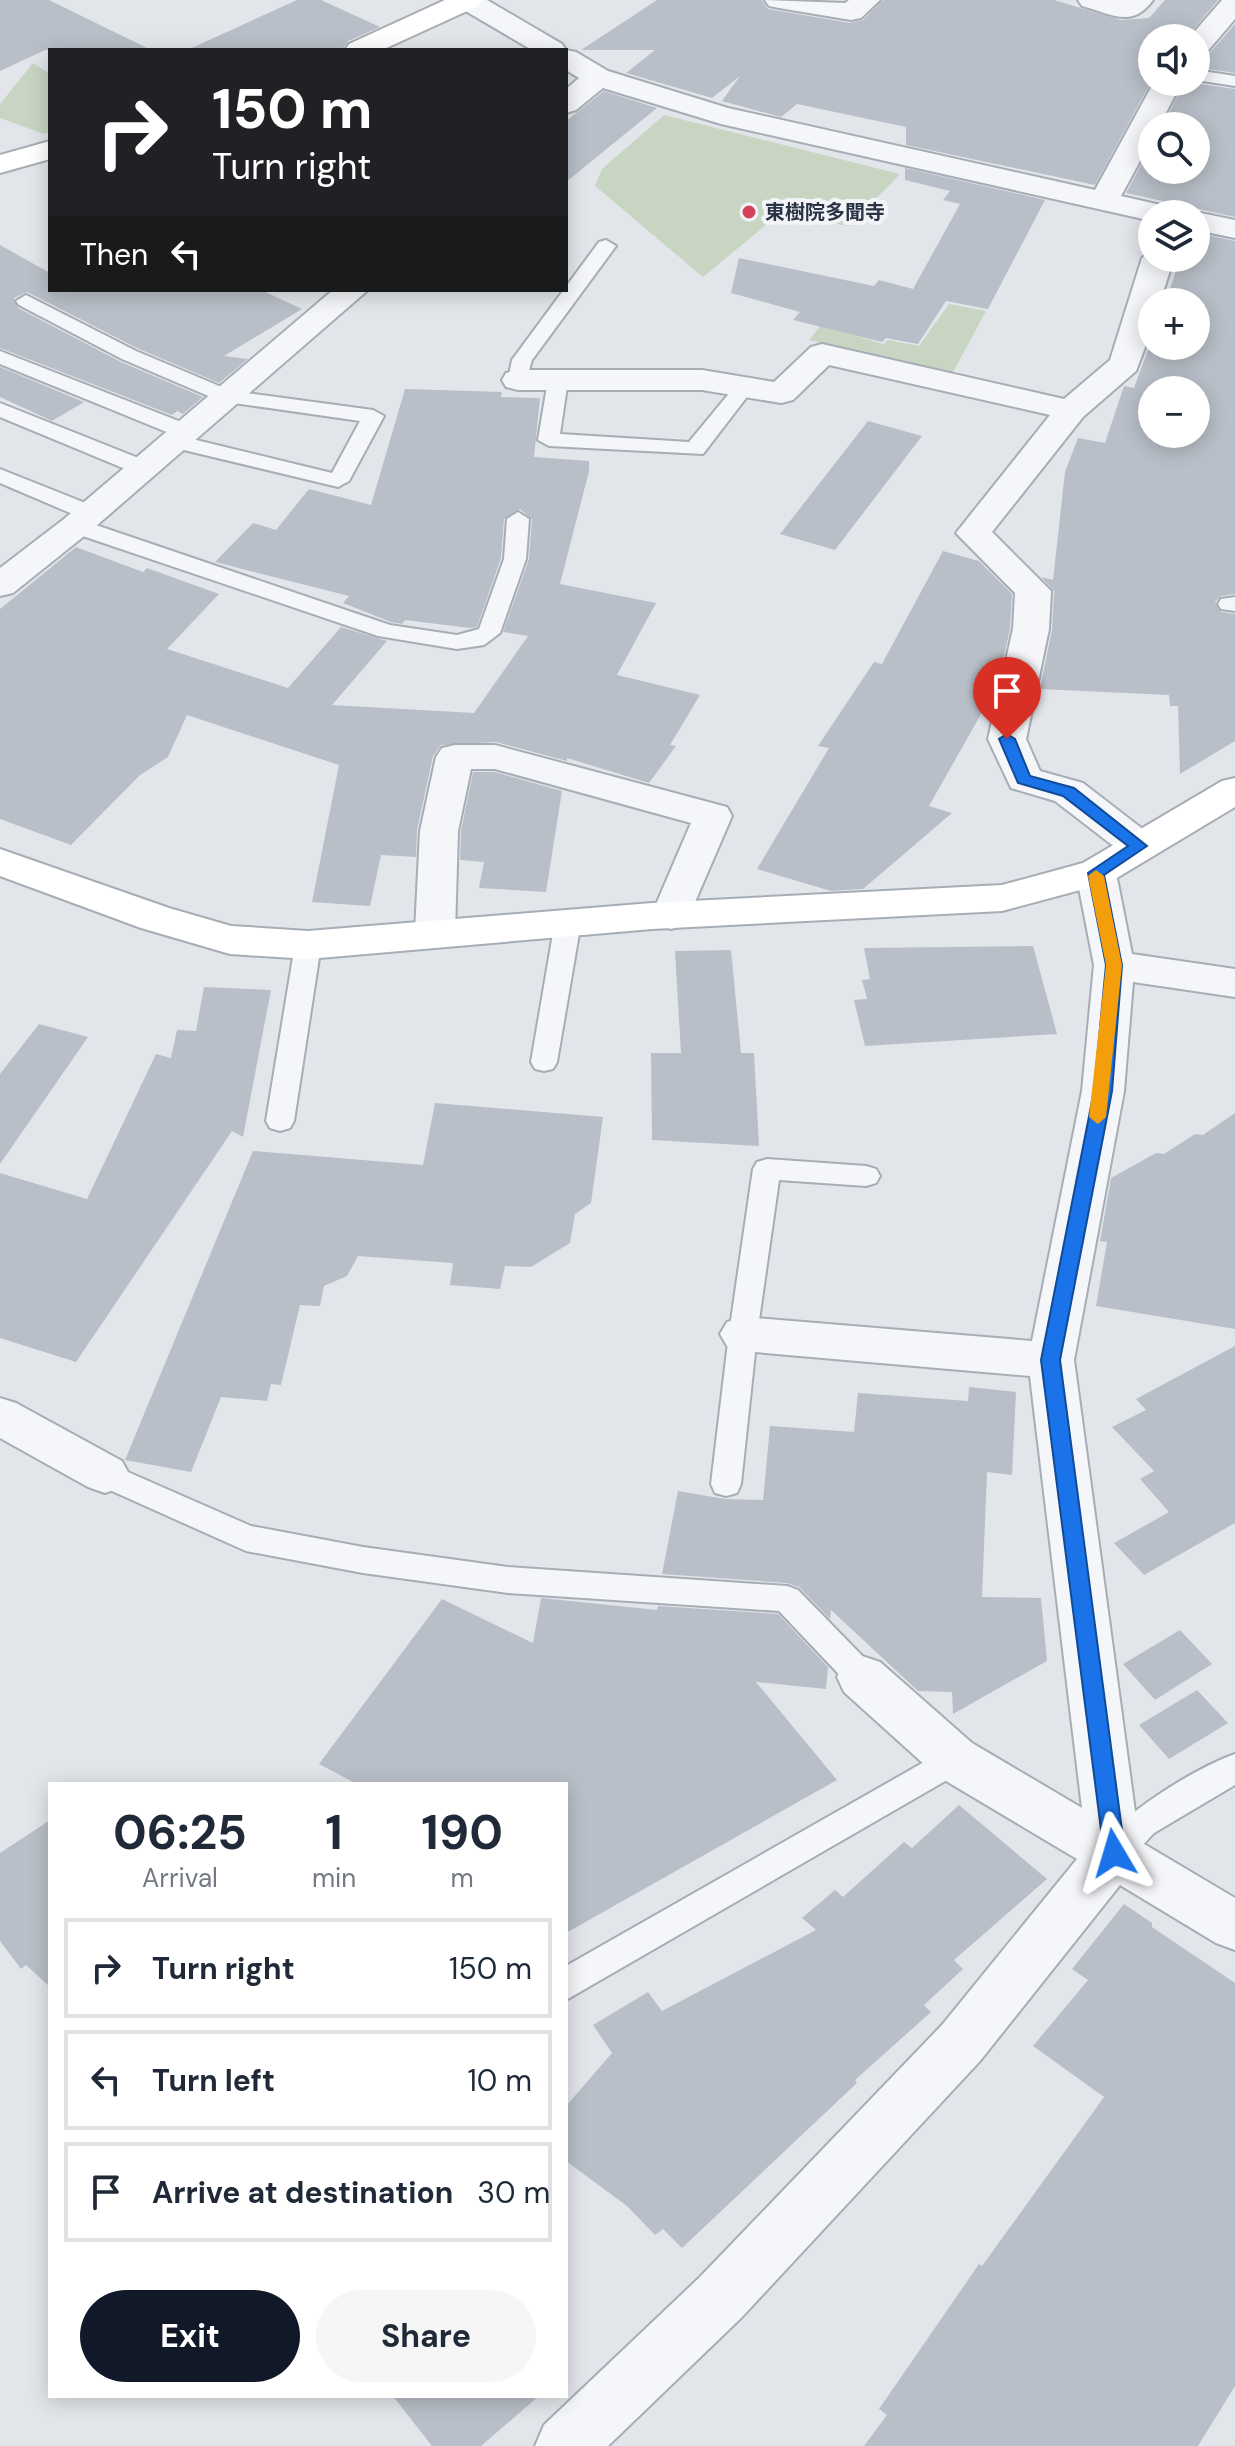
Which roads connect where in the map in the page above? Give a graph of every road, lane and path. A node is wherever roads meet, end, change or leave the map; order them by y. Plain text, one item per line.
1 (468, 0) edge
2 (779, 0) edge
3 (866, 0) edge
4 (1092, 0) edge
5 (1139, 0) edge
6 (1235, 2) edge
7 (1210, 31) edge
8 (363, 48) edge
9 (549, 48) edge
10 (568, 59) edge
11 (598, 77) junction
12 (1210, 77) edge
13 (1235, 81) edge
14 (1160, 96) edge
15 (568, 102) edge
16 (48, 151) edge
17 (0, 164) edge
18 (1104, 200) junction
19 (1138, 208) edge
20 (1210, 224) edge
21 (1235, 229) edge
22 (606, 246) dead end
23 (1154, 272) edge
24 (350, 292) edge
25 (26, 301) dead end
26 (0, 357) edge
27 (518, 380) joint
28 (558, 380) junction
29 (743, 389) junction
30 (227, 397) junction
31 (0, 409) edge
32 (1071, 410) junction
33 (180, 437) junction
34 (143, 468) junction
35 (0, 475) edge
36 (518, 519) dead end
37 (83, 520) junction
38 (0, 585) edge
39 (1235, 790) edge
40 (1139, 846) junction
41 (0, 862) edge
42 (1096, 873) junction
43 (671, 916) junction
44 (568, 922) junction
45 (435, 932) junction
46 (308, 945) junction
47 (1114, 965) junction
48 (1235, 983) edge
49 (544, 1062) dead end
50 (280, 1121) dead end
51 (866, 1176) dead end
52 (743, 1334) junction
53 (1051, 1360) junction
54 (0, 1416) edge
55 (105, 1474) joint
56 (726, 1484) dead end
57 (862, 1677) joint
58 (954, 1759) junction
59 (1235, 1768) edge
60 (1114, 1853) junction
61 (1235, 1926) edge
62 (568, 1983) edge
63 (565, 2446) edge

1 - 8 street
1 - 9 street
2 - 3 street
4 - 5 street
6 - 7 street
10 - 11 street
11 - 15 street
11 - 18 street
12 - 13 lane
14 - 18 street
16 - 17 street
18 - 19 street
20 - 21 street
22 - 27 lane
23 - 32 street
24 - 30 street
25 - 30 lane
26 - 33 lane
27 - 28 street
28 - 29 street
28 - 29 lane
29 - 32 street
30 - 33 street
30 - 33 lane
31 - 34 lane
32 - 40 street
33 - 34 street
34 - 37 street
35 - 37 lane
36 - 37 lane
37 - 38 street
39 - 40 street
40 - 42 street
41 - 46 street
42 - 43 street
42 - 47 street
43 - 44 street
43 - 45 street
44 - 45 street
44 - 49 lane
45 - 46 street
46 - 50 lane
47 - 48 street
47 - 53 street
51 - 52 lane
52 - 53 street
52 - 56 lane
53 - 60 street
54 - 55 street
55 - 57 lane
57 - 58 street
58 - 60 street
58 - 62 lane
59 - 60 lane
60 - 61 street
60 - 63 street

